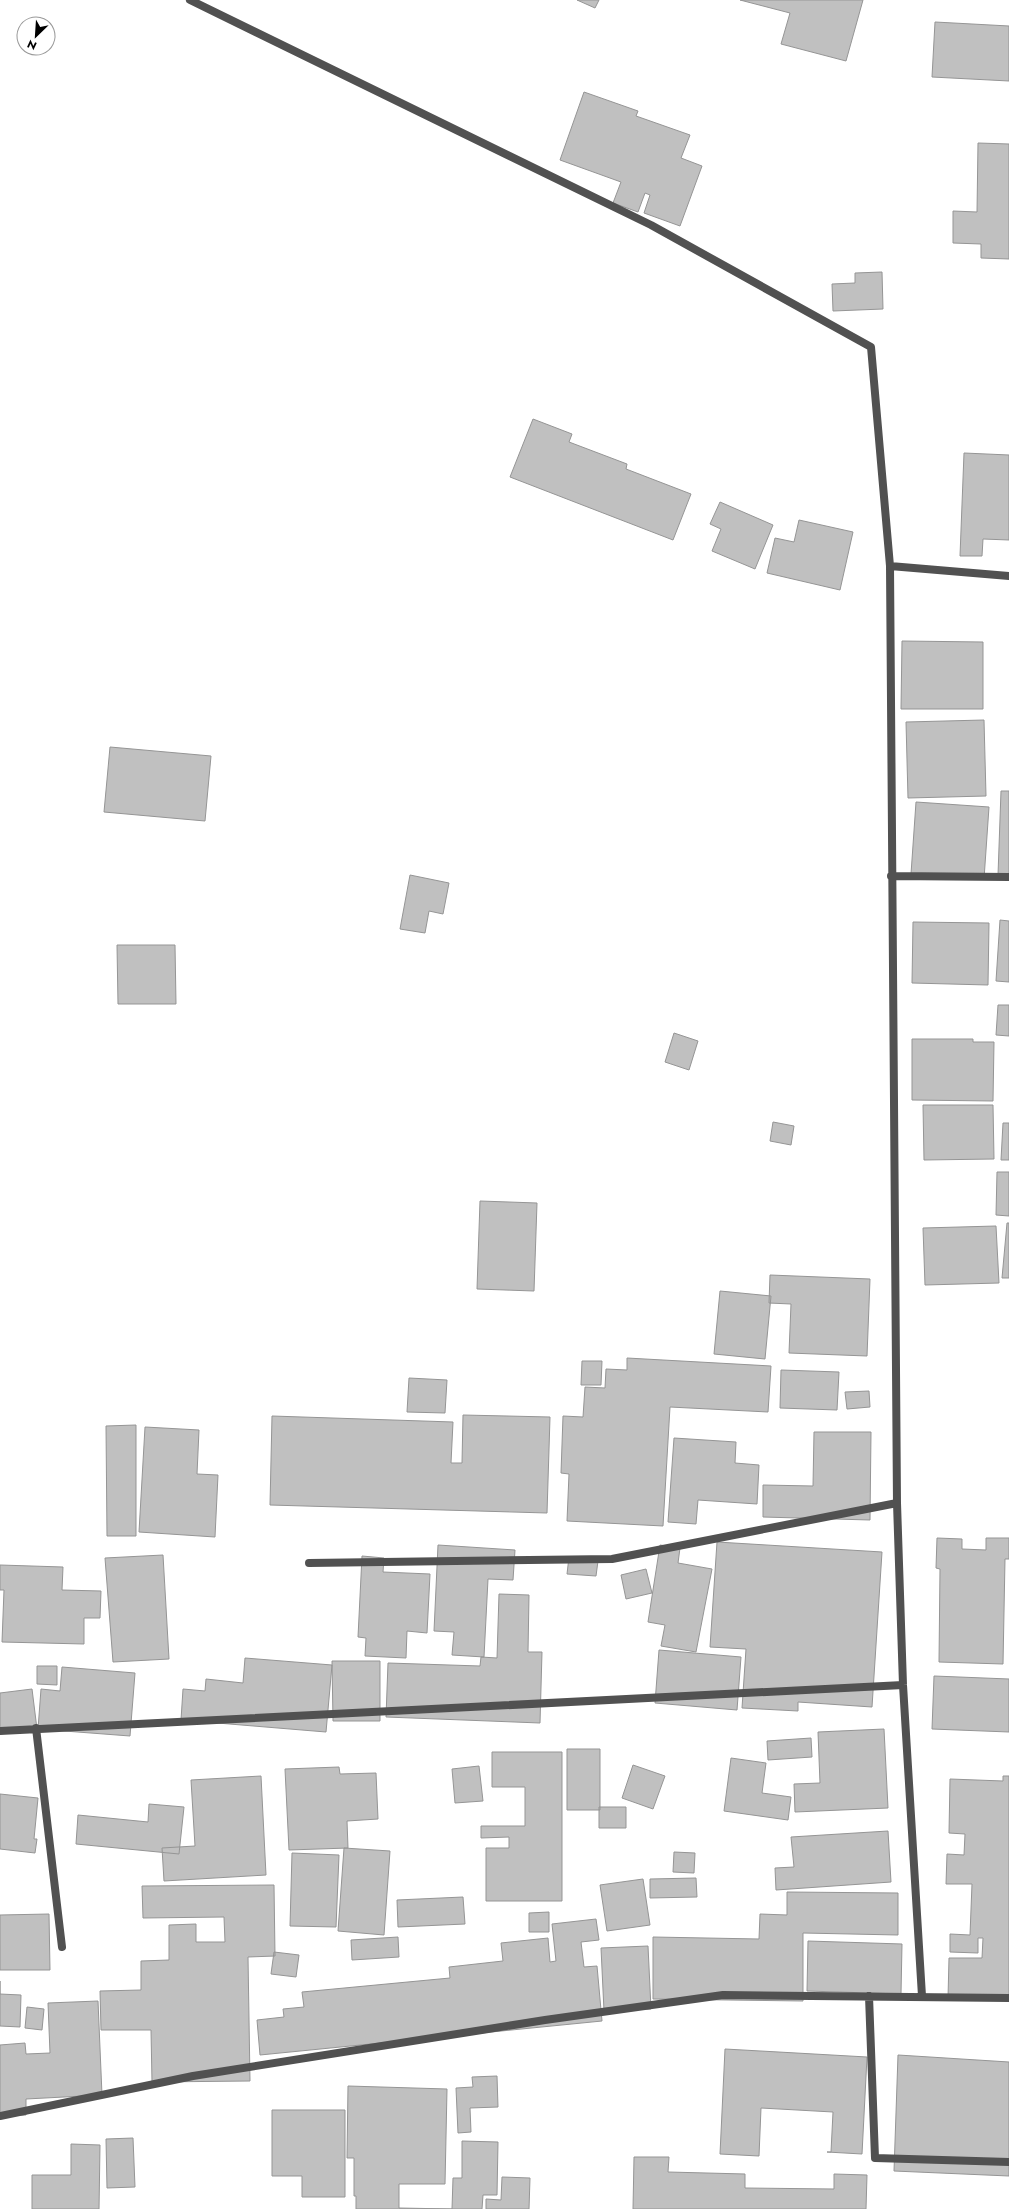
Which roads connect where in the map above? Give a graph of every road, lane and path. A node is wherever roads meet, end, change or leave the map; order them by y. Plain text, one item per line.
1 (190, 0) edge
2 (890, 566) junction
3 (1009, 576) edge
4 (891, 876) junction
5 (1009, 877) edge
6 (897, 1503) junction
7 (309, 1563) dead end
8 (903, 1685) junction
9 (36, 1728) junction
10 (0, 1731) edge
11 (62, 1947) dead end
12 (869, 1996) junction
13 (922, 1996) junction
14 (1009, 1998) edge
15 (0, 2116) edge
16 (1009, 2162) edge

1 - 2 street
2 - 3 street
2 - 4 street
4 - 5 street
4 - 6 street
6 - 7 street
6 - 8 street
8 - 9 street
8 - 13 street
9 - 10 street
9 - 11 street
12 - 13 street
12 - 15 street
12 - 16 street
13 - 14 street

